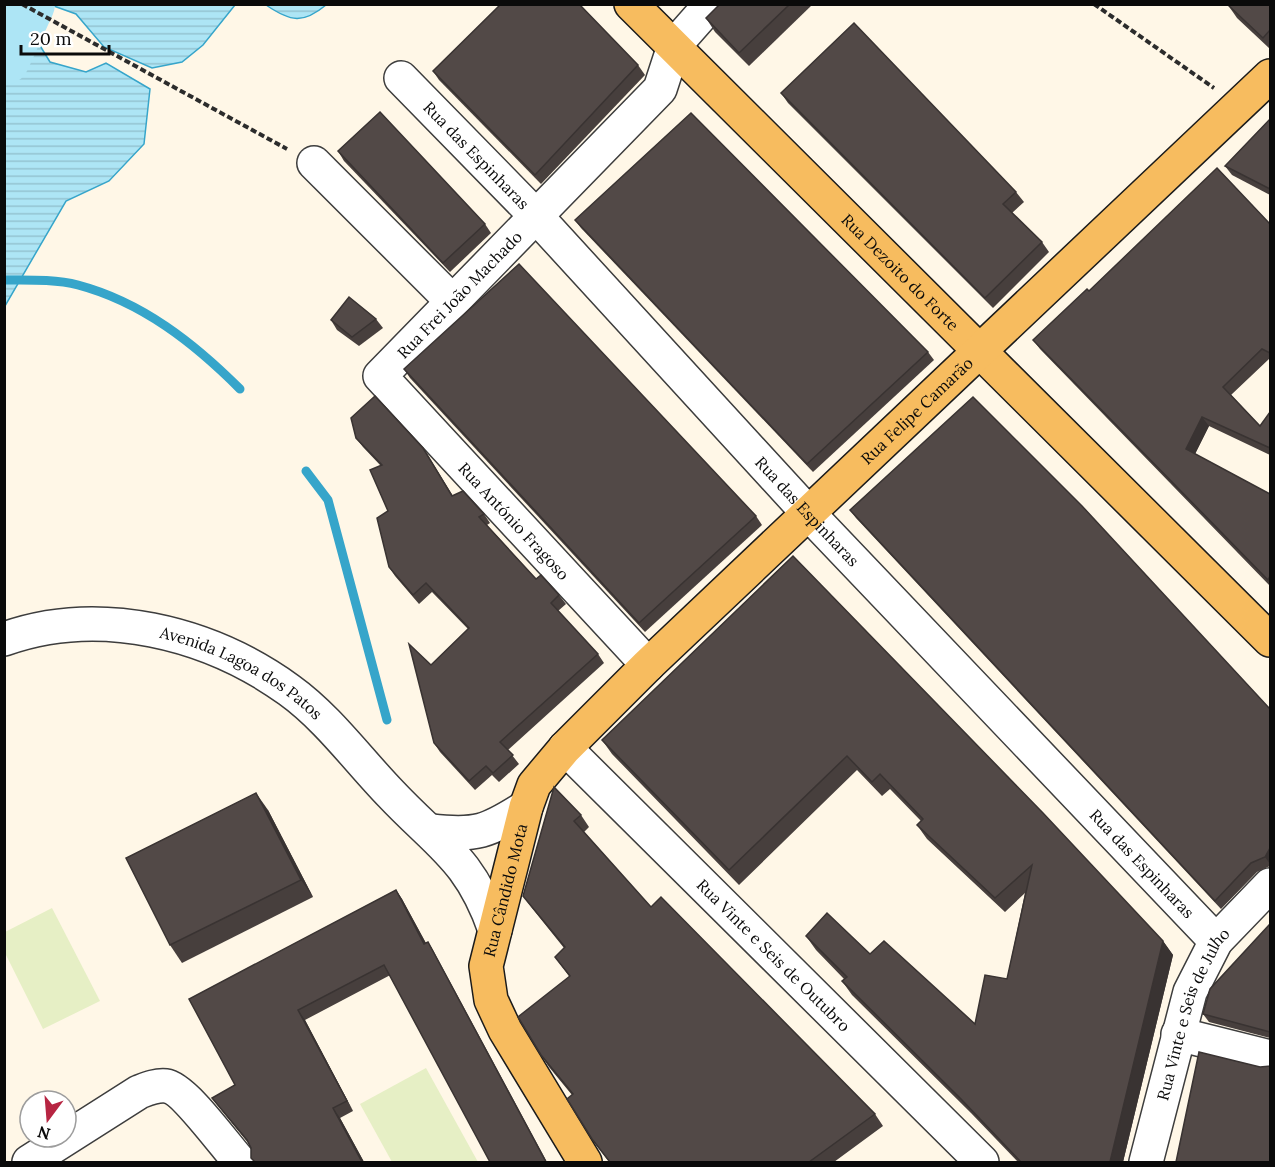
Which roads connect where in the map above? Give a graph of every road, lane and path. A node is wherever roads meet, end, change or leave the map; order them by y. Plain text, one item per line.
1 (22, 4) edge
2 (631, 4) edge
3 (711, 4) edge
4 (1094, 4) edge
5 (674, 46) junction
6 (1270, 76) edge
7 (401, 78) dead end
8 (1239, 105) junction
9 (314, 163) joint
10 (536, 216) junction
11 (452, 301) junction
12 (980, 352) junction
13 (380, 376) joint
14 (810, 515) junction
15 (1269, 632) edge
16 (4, 639) edge
17 (648, 665) junction
18 (565, 748) junction
19 (526, 807) junction
20 (431, 831) junction
21 (514, 852) junction
22 (465, 868) junction
23 (1270, 885) edge
24 (495, 930) junction
25 (1216, 941) junction
26 (1178, 1034) junction
27 (1270, 1057) edge
28 (29, 1162) edge
29 (240, 1162) edge
30 (585, 1162) edge
31 (982, 1162) edge
32 (1146, 1162) edge

1 - 9 path
2 - 5 main road, Rua Dezoito do Forte
3 - 5 street
4 - 8 path
5 - 10 street, Rua Frei João Machado
5 - 12 main road, Rua Dezoito do Forte
6 - 8 main road, Rua Felipe Camarão
7 - 10 street, Rua das Espinharas
8 - 12 main road, Rua Felipe Camarão
9 - 11 street
10 - 11 street, Rua Frei João Machado
10 - 14 street, Rua das Espinharas
11 - 13 street, Rua Frei João Machado
12 - 14 main road, Rua Felipe Camarão
12 - 15 main road, Rua Dezoito do Forte
13 - 17 street, Rua António Fragoso
14 - 17 main road, Rua Felipe Camarão
14 - 25 street, Rua das Espinharas
16 - 20 street, Avenida Lagoa dos Patos
17 - 18 main road, Rua Felipe Camarão
18 - 19 main road, Rua Cândido Mota
18 - 31 street, Rua Vinte e Seis de Outubro
19 - 20 street
19 - 21 main road, Rua Cândido Mota
20 - 22 street, Avenida Lagoa dos Patos
21 - 22 street
21 - 24 main road, Rua Cândido Mota
22 - 24 street, Avenida Lagoa dos Patos
23 - 25 street, Rua Vinte e Seis de Julho
24 - 30 main road, Rua Cândido Mota
25 - 26 street, Rua Vinte e Seis de Julho
26 - 27 street
26 - 32 street, Rua Vinte e Seis de Julho
28 - 29 street

